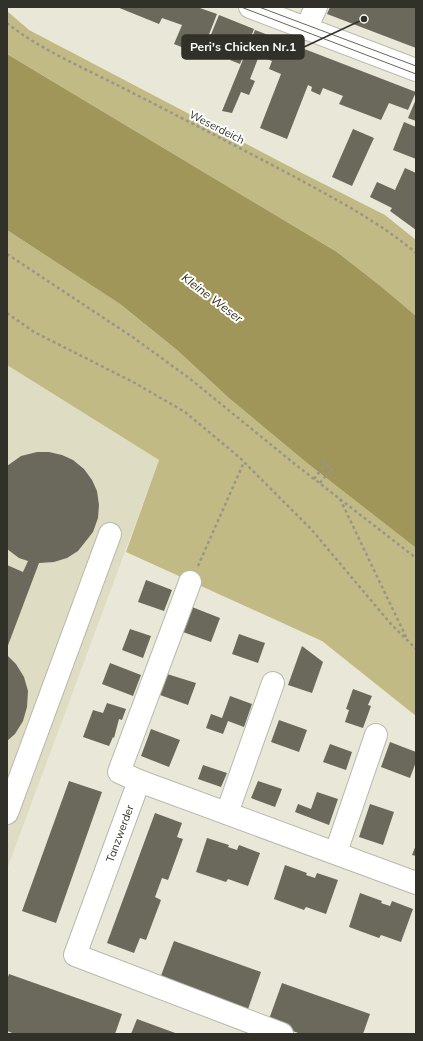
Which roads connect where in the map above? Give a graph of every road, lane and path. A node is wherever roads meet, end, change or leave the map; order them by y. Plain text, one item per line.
1 (250, 7) edge
2 (316, 7) edge
3 (7, 23) edge
4 (306, 29) junction
5 (416, 70) edge
6 (416, 252) edge
7 (7, 254) edge
8 (7, 313) edge
9 (322, 461) dead end
10 (244, 462) junction
11 (325, 464) junction
12 (331, 469) junction
13 (334, 472) dead end
14 (314, 479) junction
15 (320, 483) junction
16 (340, 498) junction
17 (110, 534) dead end
18 (416, 558) edge
19 (190, 582) joint
20 (408, 642) junction
21 (416, 648) edge
22 (273, 683) dead end
23 (376, 735) dead end
24 (139, 781) junction
25 (7, 813) edge
26 (227, 813) junction
27 (336, 852) junction
28 (416, 882) edge
29 (282, 1034) edge

1 - 4 street
2 - 4 street
3 - 6 path, Weserdeich
4 - 5 street
7 - 14 path
8 - 10 path
9 - 11 path
10 - 19 path
10 - 20 path
11 - 12 path
11 - 14 path
12 - 13 path
12 - 15 path
14 - 15 path
15 - 16 path
16 - 18 path
16 - 20 path
17 - 25 street
19 - 24 street
20 - 21 path
22 - 26 street
23 - 27 street
24 - 26 street
24 - 29 street, Tanzwerder
26 - 27 street
27 - 28 street

